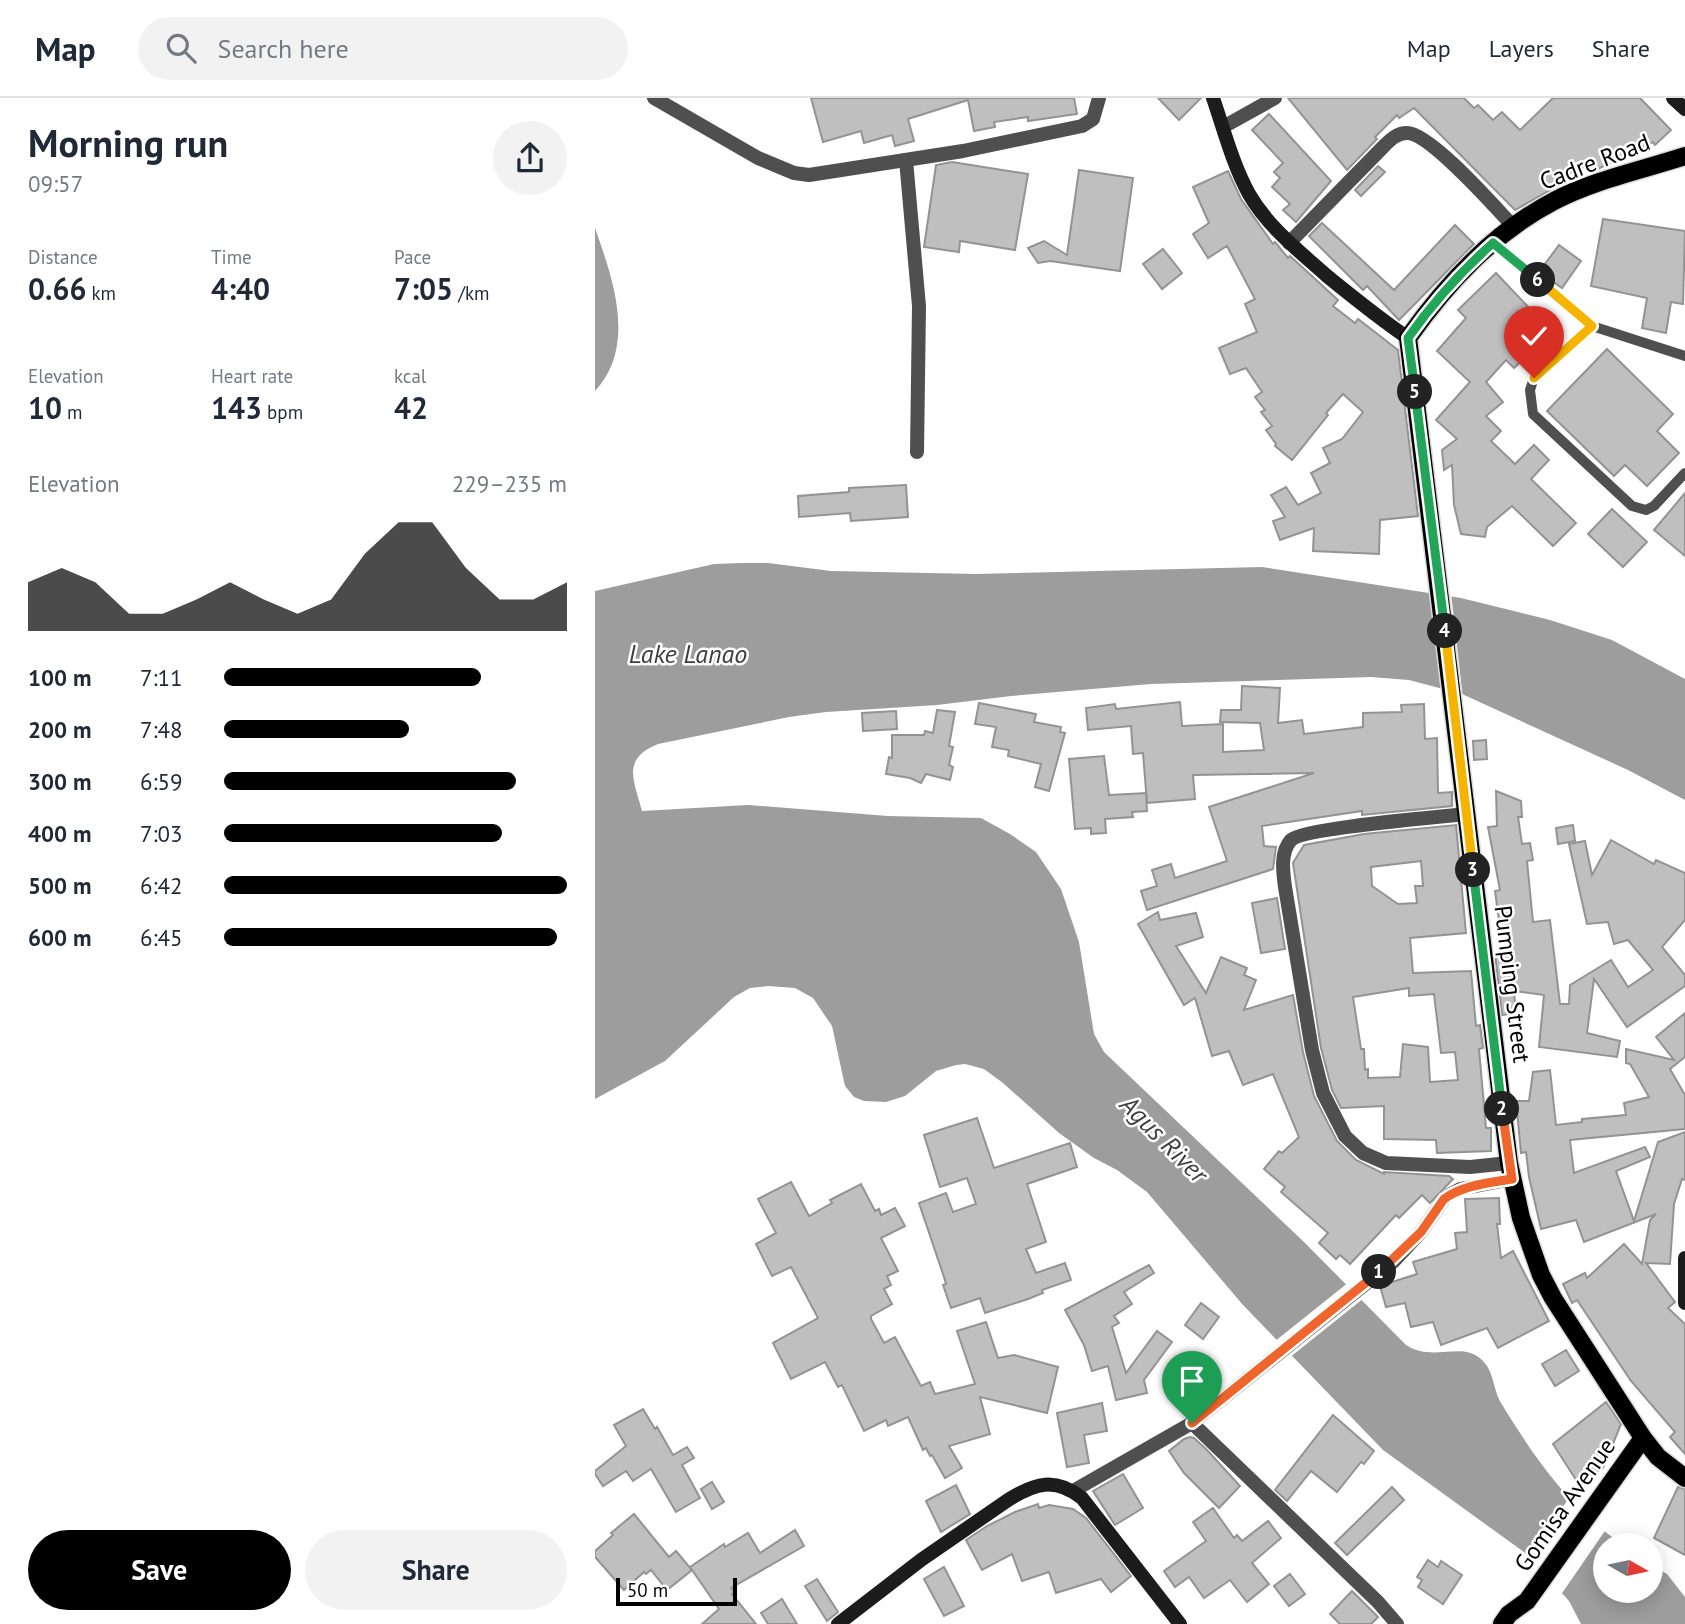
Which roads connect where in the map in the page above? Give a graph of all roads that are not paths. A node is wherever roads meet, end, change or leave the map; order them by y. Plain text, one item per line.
1 (654, 98) edge
2 (1213, 98) edge
3 (1275, 98) edge
4 (1673, 98) edge
5 (1097, 100) edge
6 (1685, 109) edge
7 (1223, 127) junction
8 (1685, 156) edge
9 (906, 160) junction
10 (1512, 225) junction
11 (1289, 243) junction
12 (1493, 243) junction
13 (1592, 326) junction
14 (1408, 338) junction
15 (1685, 356) edge
16 (917, 452) dead end
17 (1685, 473) edge
18 (1466, 814) junction
19 (1511, 1171) junction
20 (1685, 1258) edge
21 (1685, 1303) edge
22 (1192, 1423) junction
23 (1643, 1438) junction
24 (1685, 1478) edge
25 (1069, 1488) junction
26 (1531, 1595) junction
27 (838, 1624) edge
28 (1179, 1624) edge
29 (1397, 1624) edge
30 (1502, 1624) edge
31 (1520, 1624) edge

1 - 9 street
2 - 7 street
3 - 7 street
4 - 6 street
5 - 9 street
7 - 11 street
8 - 10 main road, Cadre Road
9 - 16 street
10 - 11 street
10 - 12 main road, Cadre Road
11 - 14 street
12 - 13 lane
12 - 14 main road, Cadre Road
13 - 15 lane
13 - 17 lane
14 - 18 main road, Pumping Street
18 - 19 main road, Pumping Street
18 - 19 street
19 - 22 street
19 - 23 main road, Pumping Street
20 - 21 street
22 - 25 street
22 - 29 street
23 - 24 main road, Pumping Street
23 - 26 main road, Gomisa Avenue
25 - 27 street
25 - 28 street
26 - 30 main road, Gomisa Avenue
26 - 31 main road, Gomisa Avenue

